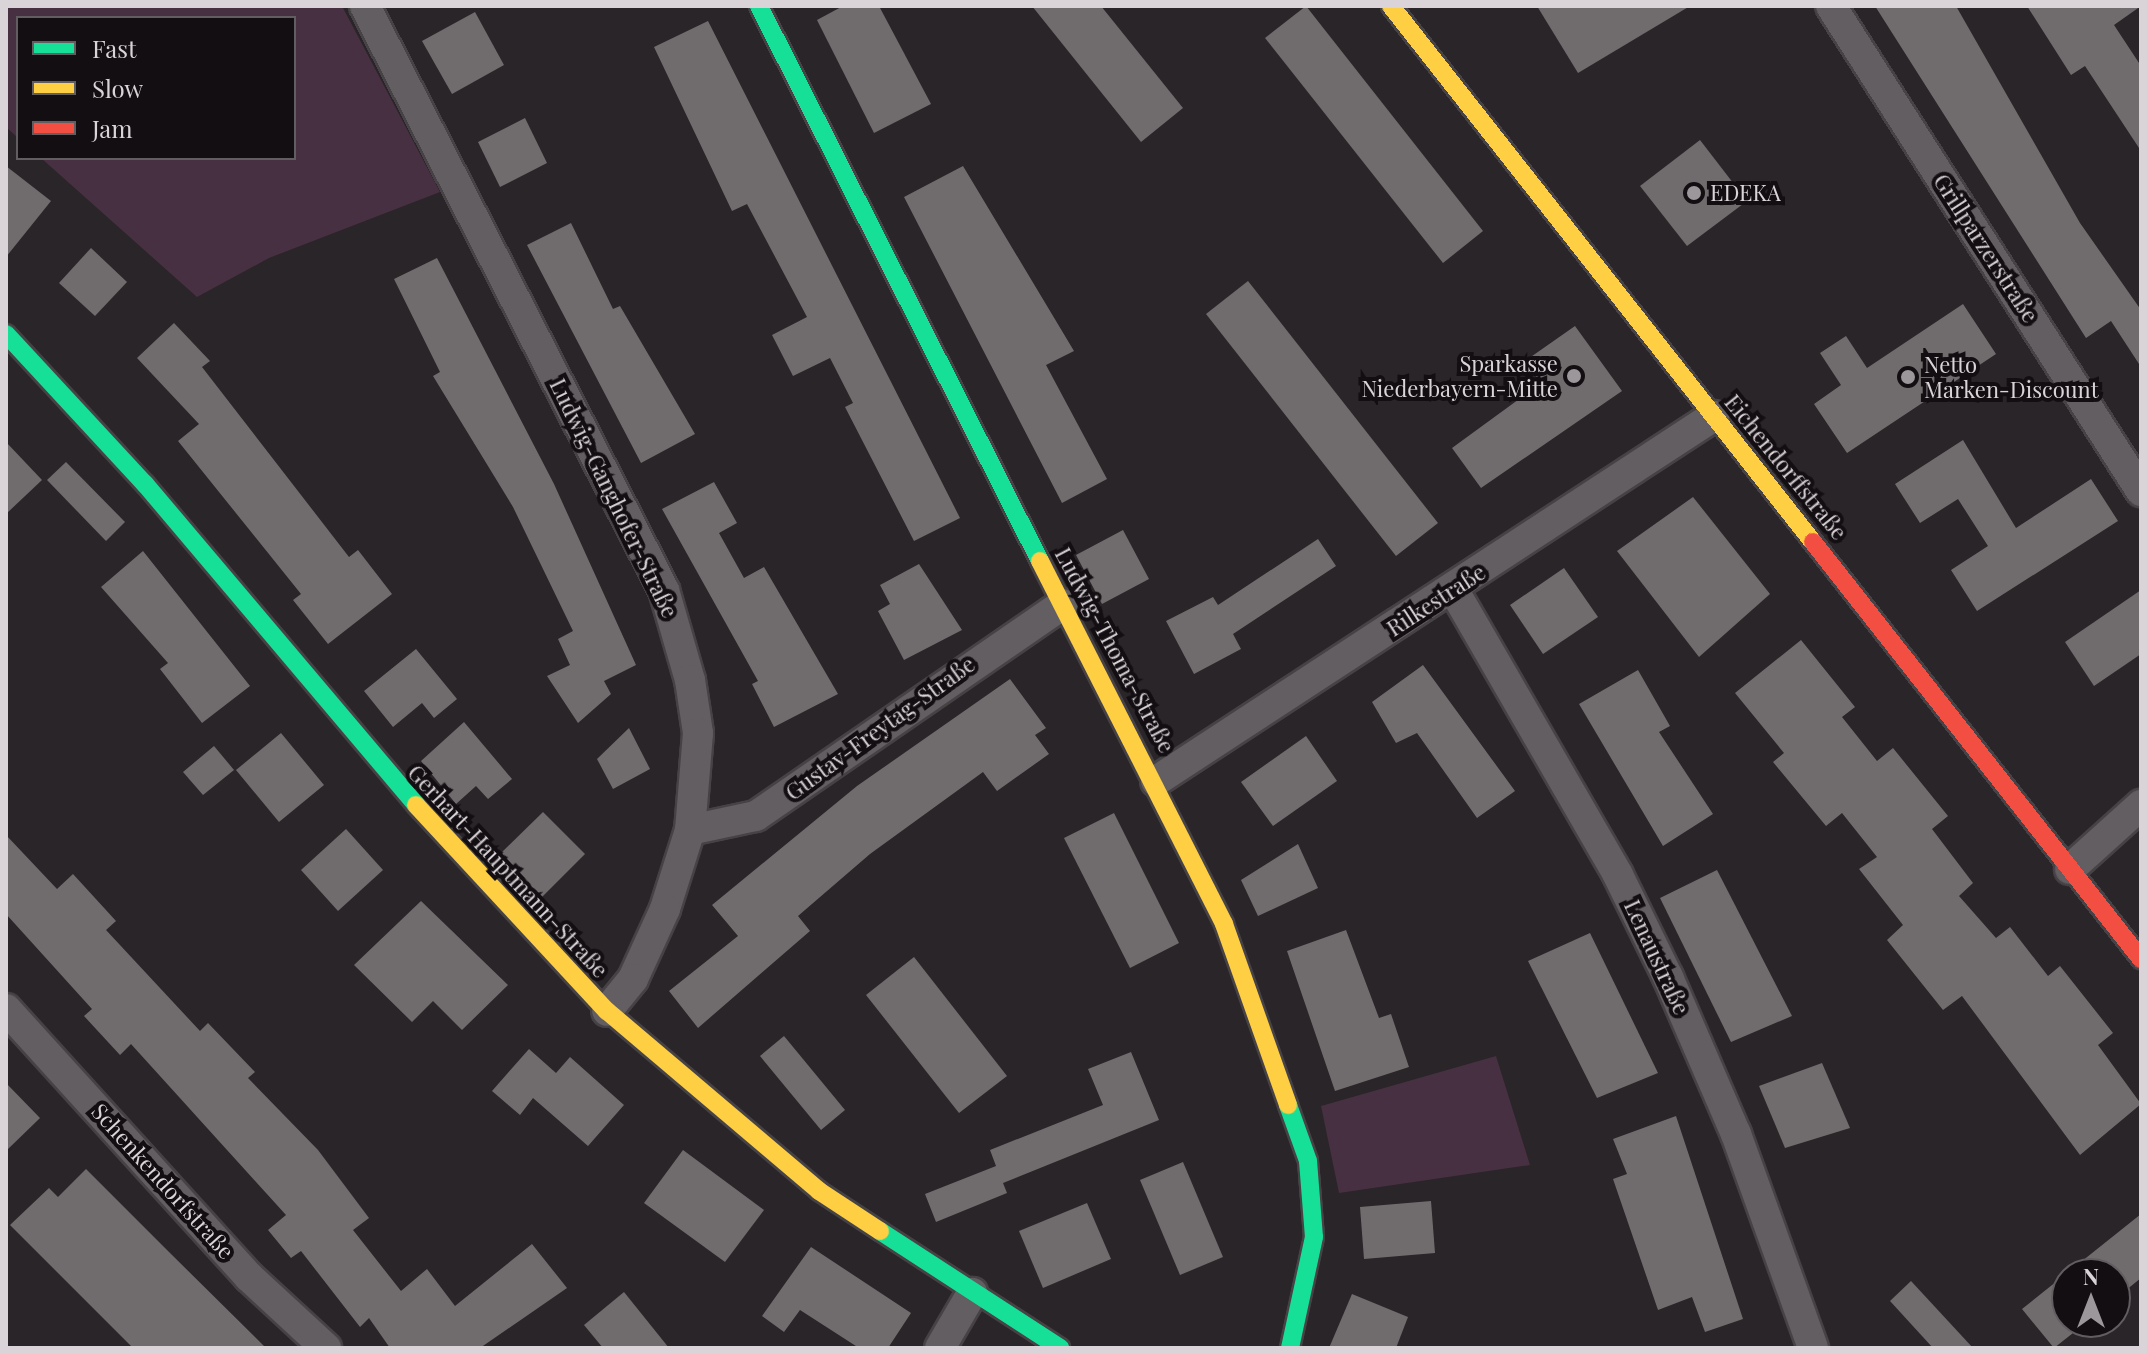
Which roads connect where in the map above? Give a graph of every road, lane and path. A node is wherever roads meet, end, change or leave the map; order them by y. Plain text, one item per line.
1 (365, 6) edge
2 (759, 6) edge
3 (1391, 6) edge
4 (1831, 6) edge
5 (13, 352) edge
6 (1714, 416) junction
7 (2141, 491) edge
8 (1453, 589) junction
9 (1063, 604) junction
10 (1156, 781) junction
11 (2141, 805) edge
12 (690, 830) junction
13 (2070, 869) junction
14 (2141, 959) edge
15 (6, 1009) edge
16 (607, 1011) junction
17 (972, 1293) junction
18 (326, 1348) edge
19 (940, 1348) edge
20 (1060, 1348) edge
21 (1290, 1348) edge
22 (1813, 1348) edge

1 - 12 street, Ludwig-Ganghofer-Straße
2 - 9 street, Ludwig-Thoma-Straße
3 - 6 street, Eichendorffstraße
4 - 7 street, Grillparzerstraße
5 - 16 street, Gerhart-Hauptmann-Straße
6 - 8 street, Rilkestraße
6 - 13 street, Eichendorffstraße
8 - 10 street, Rilkestraße
8 - 22 street, Lenaustraße
9 - 10 street, Ludwig-Thoma-Straße
9 - 12 street, Gustav-Freytag-Straße
10 - 21 street, Ludwig-Thoma-Straße
11 - 13 street
12 - 16 street, Ludwig-Ganghofer-Straße
13 - 14 street, Eichendorffstraße
15 - 18 street, Schenkendorfstraße
16 - 17 street, Gerhart-Hauptmann-Straße
17 - 19 street
17 - 20 street, Gerhart-Hauptmann-Straße

